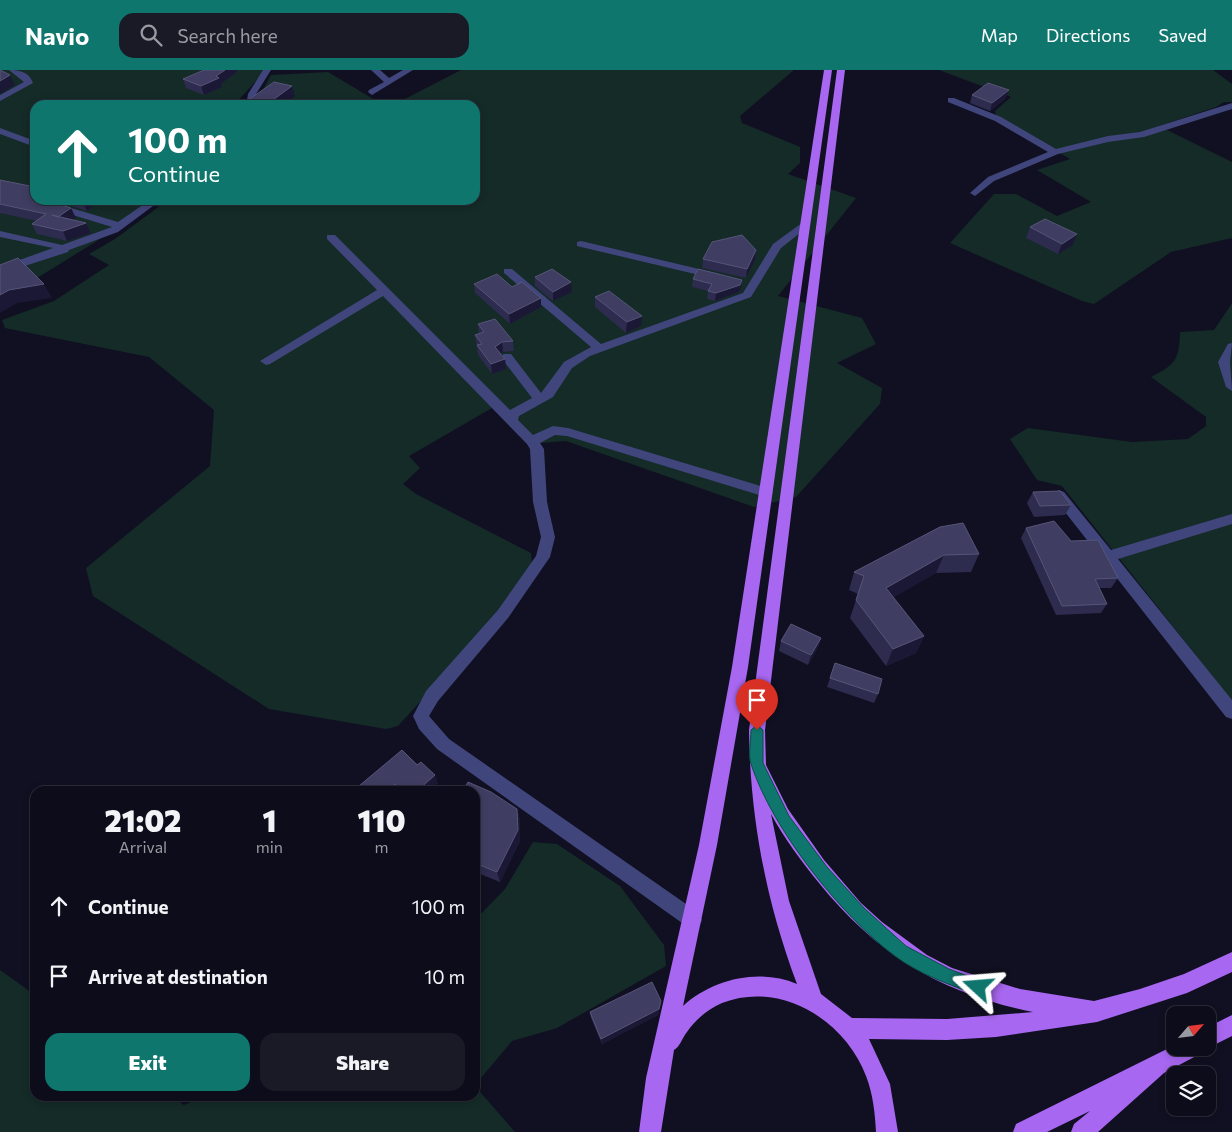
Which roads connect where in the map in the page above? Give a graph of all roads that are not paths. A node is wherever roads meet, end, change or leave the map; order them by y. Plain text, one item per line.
1 (14, 70) edge
2 (267, 70) edge
3 (375, 70) edge
4 (409, 70) edge
5 (828, 70) edge
6 (841, 70) edge
7 (389, 82) junction
8 (372, 92) dead end
9 (0, 98) edge
10 (251, 100) edge
11 (950, 100) dead end
12 (1232, 106) edge
13 (0, 131) edge
14 (30, 142) edge
15 (1055, 152) junction
16 (975, 193) dead end
17 (149, 205) edge
18 (53, 206) edge
19 (806, 223) junction
20 (120, 226) junction
21 (0, 234) edge
22 (331, 237) dead end
23 (581, 244) dead end
24 (64, 250) junction
25 (0, 271) edge
26 (508, 271) dead end
27 (725, 278) edge
28 (385, 290) junction
29 (1232, 347) edge
30 (599, 348) junction
31 (507, 357) dead end
32 (266, 361) dead end
33 (1232, 387) edge
34 (540, 400) junction
35 (510, 419) junction
36 (532, 441) junction
37 (766, 492) junction
38 (1059, 495) edge
39 (1232, 519) edge
40 (1108, 556) junction
41 (1232, 712) edge
42 (757, 763) junction
43 (692, 920) junction
44 (1232, 962) edge
45 (813, 1000) junction
46 (1097, 1012) junction
47 (1232, 1025) edge
48 (848, 1028) junction
49 (1216, 1034) edge
50 (1176, 1056) edge
51 (1157, 1066) junction
52 (657, 1078) junction
53 (650, 1132) edge
54 (658, 1132) edge
55 (887, 1132) edge
56 (1024, 1132) edge
57 (1082, 1132) edge

1 - 9 street
2 - 10 street
3 - 7 street
4 - 7 street
5 - 19 main road
6 - 42 main road
7 - 8 street
11 - 15 street
12 - 15 street
13 - 14 street
15 - 16 street
17 - 20 street
18 - 20 street
19 - 30 street
19 - 37 main road
20 - 24 street
21 - 24 street
22 - 28 street
23 - 27 street
24 - 25 street
26 - 30 street
28 - 32 street
28 - 35 street
29 - 33 street
30 - 34 street
31 - 34 street
34 - 35 street
35 - 36 street
36 - 37 street
36 - 43 street
37 - 43 main road
38 - 40 street
39 - 40 street
40 - 41 street
42 - 45 main road
42 - 46 main road
43 - 52 main road
44 - 46 main road
45 - 48 main road
45 - 52 main road
46 - 48 main road
47 - 49 main road
48 - 55 main road
50 - 51 main road
51 - 56 main road
51 - 57 main road
52 - 53 main road
52 - 54 main road

